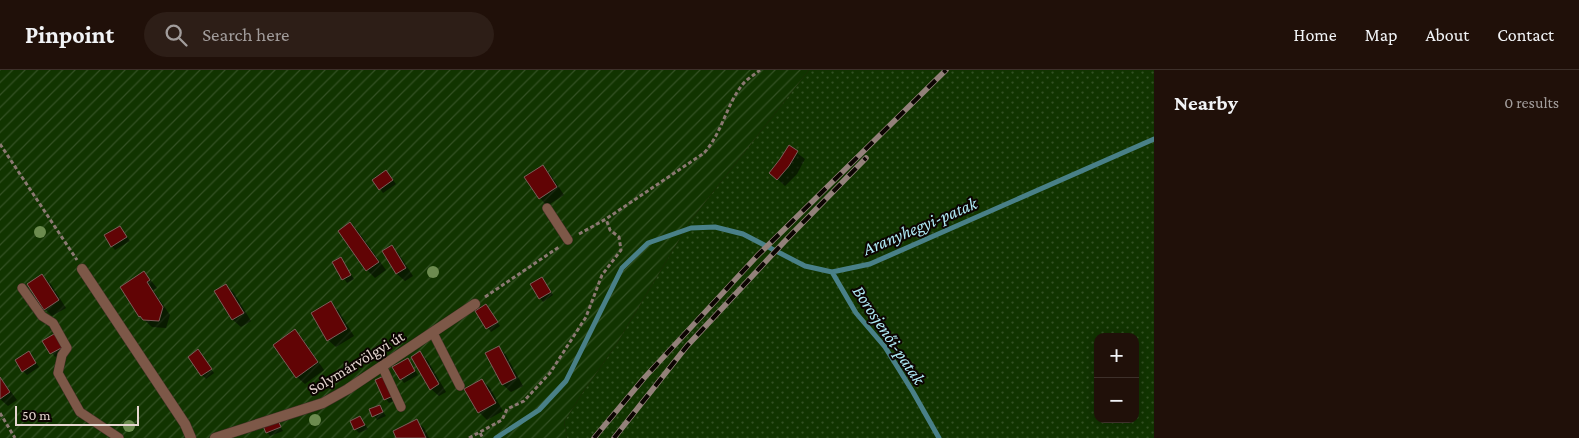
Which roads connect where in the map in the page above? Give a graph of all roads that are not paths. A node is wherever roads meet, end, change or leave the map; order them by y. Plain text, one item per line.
1 (547, 208) dead end
2 (568, 240) road end
3 (82, 269) road end
4 (22, 288) dead end
5 (475, 304) road end
6 (433, 333) junction
7 (382, 366) junction
8 (460, 386) dead end
9 (401, 407) dead end
10 (120, 438) edge
11 (191, 438) edge
12 (215, 438) edge

1 - 2 lane
3 - 11 street
4 - 10 lane
5 - 6 street, Solymárvölgyi út
6 - 7 street, Solymárvölgyi út
6 - 8 lane
7 - 9 lane
7 - 12 street, Solymárvölgyi út

